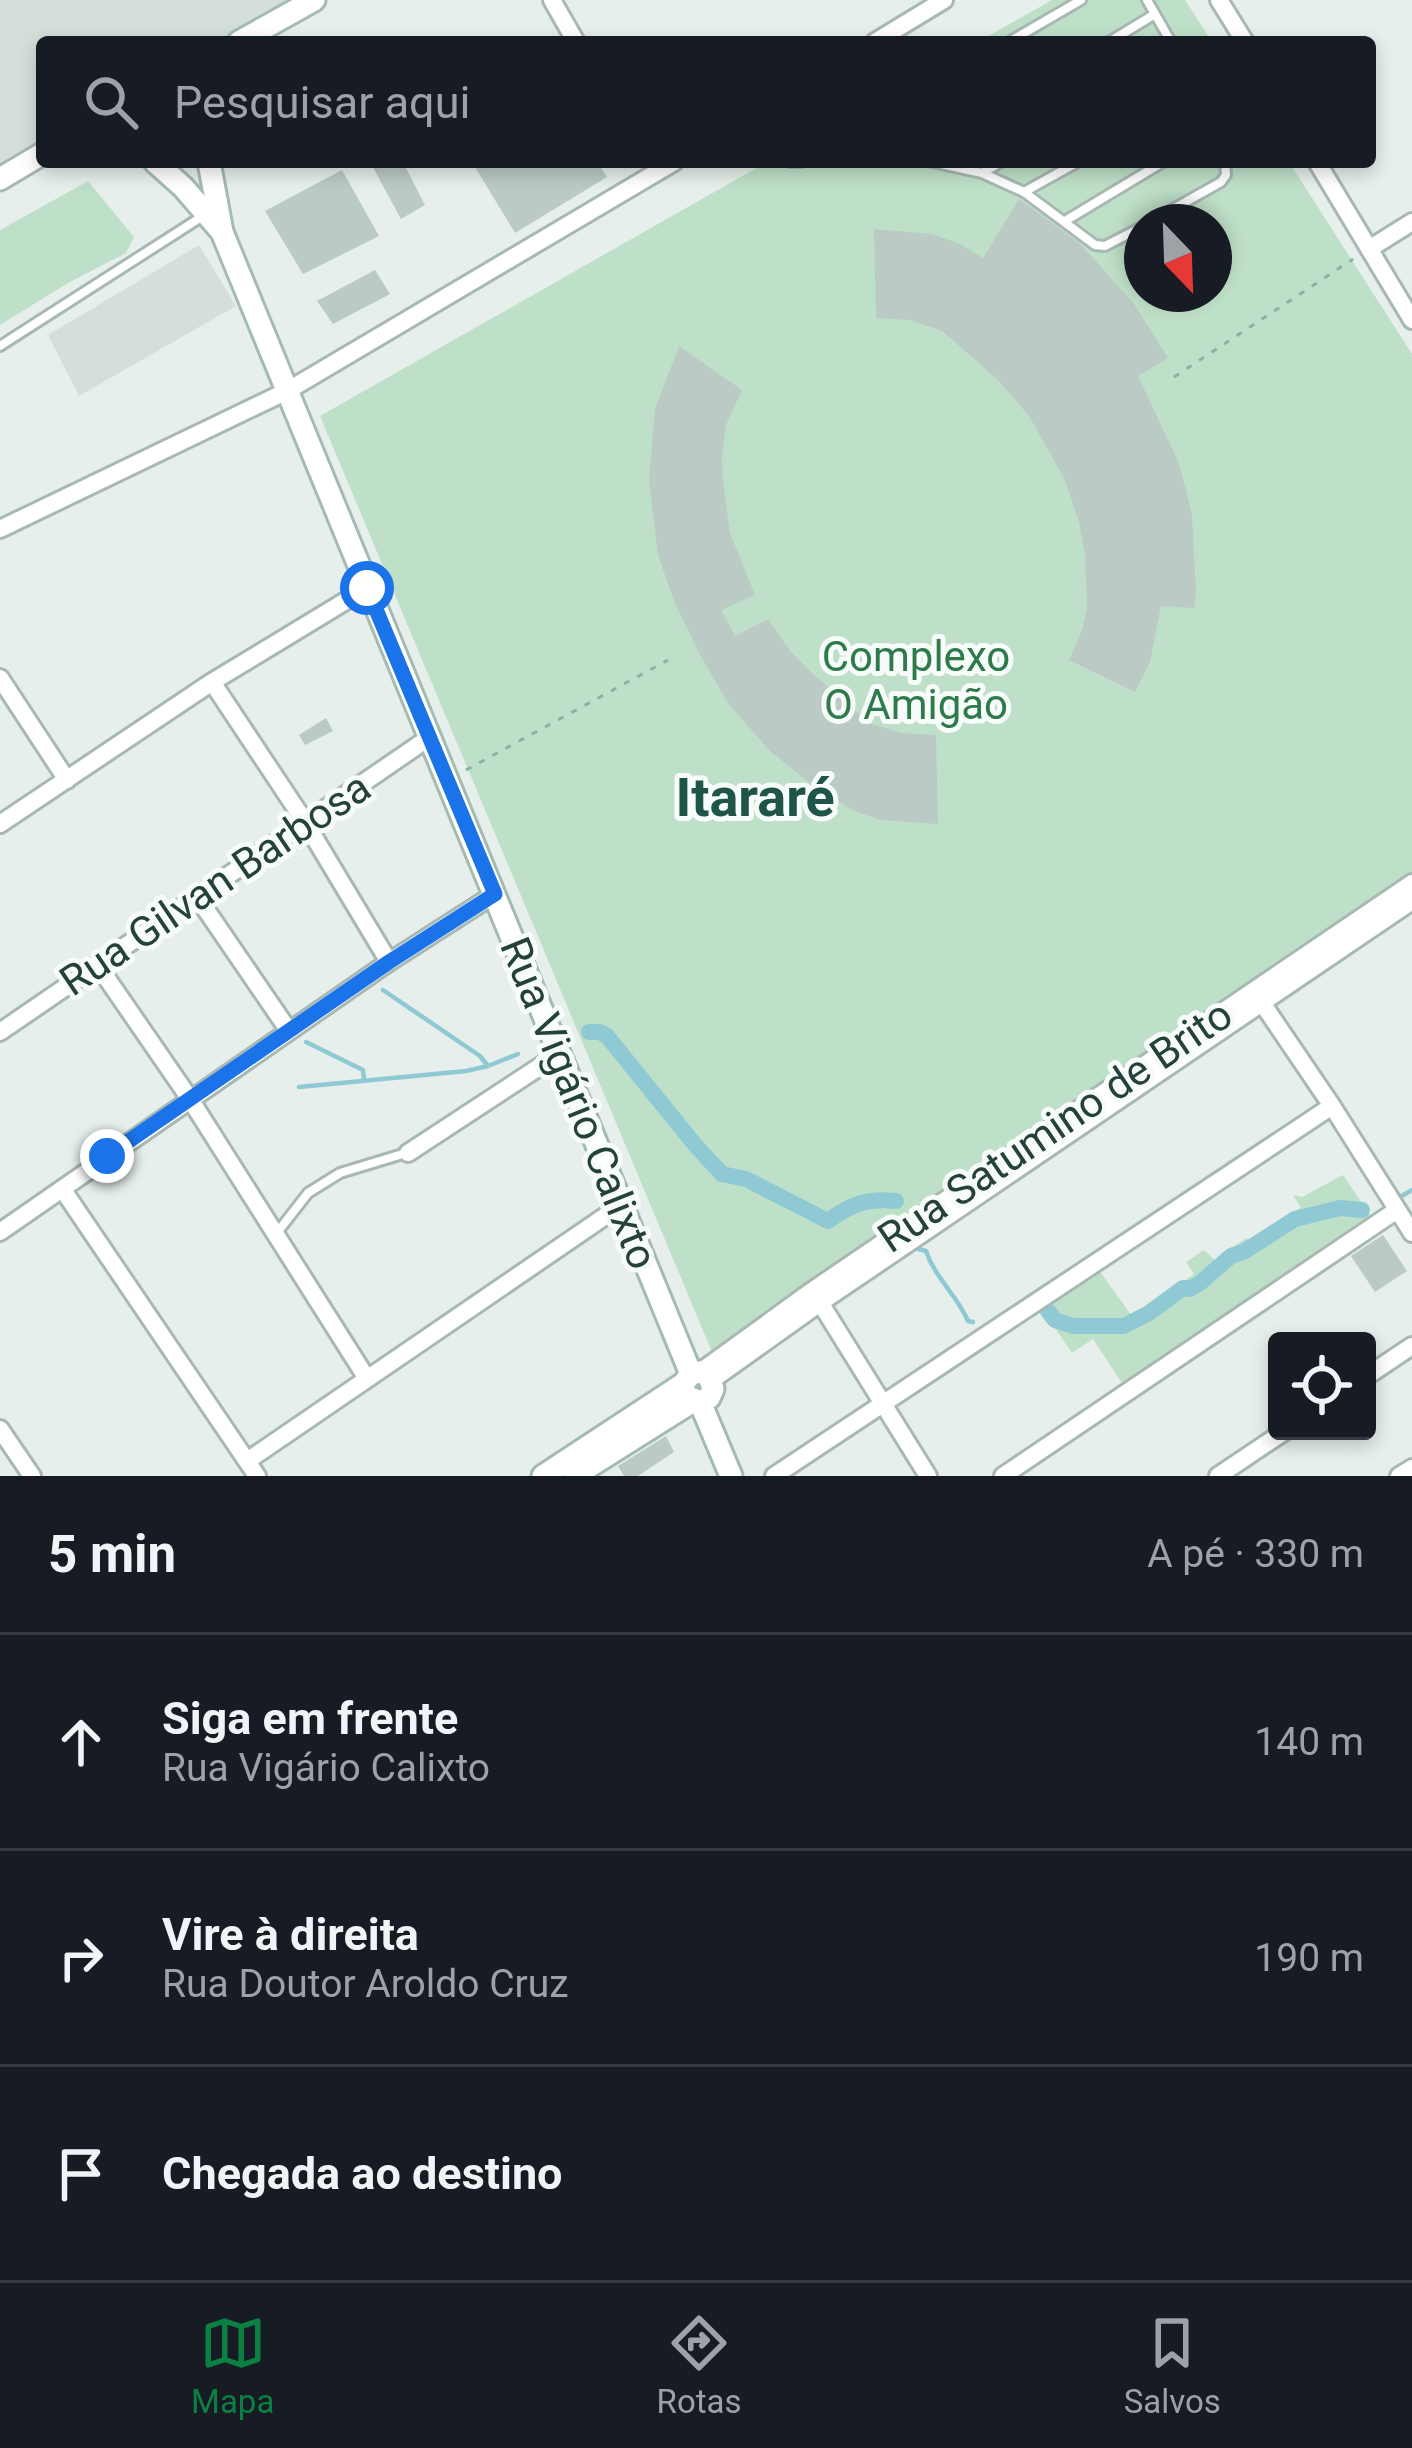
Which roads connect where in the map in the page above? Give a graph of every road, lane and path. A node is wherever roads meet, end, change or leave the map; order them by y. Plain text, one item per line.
1 (314, 0) edge
2 (552, 0) edge
3 (944, 0) edge
4 (1081, 0) edge
5 (1148, 0) edge
6 (1219, 0) edge
7 (1155, 14) junction
8 (253, 36) edge
9 (573, 36) edge
10 (885, 36) edge
11 (1020, 36) edge
12 (1119, 36) edge
13 (1168, 36) edge
14 (1240, 36) edge
15 (36, 158) edge
16 (161, 168) edge
17 (210, 168) edge
18 (648, 168) edge
19 (959, 168) edge
20 (991, 168) edge
21 (1067, 168) edge
22 (1153, 168) edge
23 (1225, 168) edge
24 (1320, 168) edge
25 (982, 173) junction
26 (0, 179) edge
27 (1024, 192) junction
28 (1182, 204) edge
29 (206, 214) junction
30 (1066, 221) junction
31 (1412, 222) edge
32 (222, 232) junction
33 (1124, 236) edge
34 (1369, 249) junction
35 (1412, 320) edge
36 (0, 346) edge
37 (1174, 376) dead end
38 (287, 391) junction
39 (0, 529) edge
40 (367, 588) junction
41 (668, 660) dead end
42 (0, 678) edge
43 (212, 682) junction
44 (430, 737) junction
45 (67, 780) junction
46 (448, 780) junction
47 (304, 822) junction
48 (0, 824) edge
49 (495, 894) junction
50 (1409, 897) edge
51 (199, 898) junction
52 (389, 962) junction
53 (97, 964) junction
54 (1258, 996) junction
55 (289, 1031) junction
56 (0, 1032) edge
57 (559, 1054) junction
58 (190, 1099) junction
59 (1332, 1106) junction
60 (408, 1153) joint
61 (63, 1190) junction
62 (620, 1206) junction
63 (1397, 1210) junction
64 (0, 1232) edge
65 (1412, 1233) edge
66 (276, 1234) junction
67 (817, 1296) junction
68 (1412, 1346) edge
69 (1376, 1370) edge
70 (366, 1377) junction
71 (697, 1386) junction
72 (884, 1404) junction
73 (0, 1429) edge
74 (1272, 1440) edge
75 (252, 1468) edge
76 (1412, 1468) edge
77 (32, 1476) edge
78 (543, 1476) edge
79 (574, 1476) edge
80 (730, 1476) edge
81 (774, 1476) edge
82 (928, 1476) edge
83 (1003, 1476) edge
84 (1218, 1476) edge
85 (1400, 1476) edge

1 - 8 main road
2 - 9 street
3 - 10 street
4 - 11 lane
5 - 7 lane
6 - 14 street
7 - 12 lane
7 - 13 lane
15 - 26 main road
16 - 29 main road, Rua Vigário Calixto
17 - 32 main road, Rua Vigário Calixto
18 - 38 street
19 - 25 lane
20 - 25 lane
21 - 27 lane
22 - 30 lane
23 - 28 lane
24 - 34 street
25 - 27 lane
27 - 30 lane
29 - 32 main road, Rua Vigário Calixto
29 - 36 lane
30 - 33 lane
31 - 34 street
32 - 38 main road, Rua Vigário Calixto
34 - 35 street
34 - 37 path
38 - 39 street
38 - 40 main road, Rua Vigário Calixto
40 - 43 street
40 - 44 main road, Rua Vigário Calixto
41 - 46 path
42 - 45 street
43 - 45 street
43 - 47 street
44 - 46 main road, Rua Vigário Calixto
44 - 47 street, Rua Gilvan Barbosa
45 - 48 street
46 - 49 main road, Rua Vigário Calixto
47 - 51 street, Rua Gilvan Barbosa
47 - 52 street
49 - 52 street
49 - 57 main road, Rua Vigário Calixto
50 - 54 street, Rua Satumino de Brito
51 - 53 street, Rua Gilvan Barbosa
51 - 55 street
52 - 55 street
53 - 56 street, Rua Gilvan Barbosa
53 - 58 street
54 - 59 street
54 - 67 street, Rua Satumino de Brito
55 - 58 street
57 - 60 street
57 - 62 main road, Rua Vigário Calixto
58 - 61 street
58 - 66 street
59 - 63 street
59 - 72 street
60 - 66 lane
61 - 64 street
61 - 75 street
62 - 70 street
62 - 71 main road, Rua Vigário Calixto
63 - 65 street
63 - 83 street
66 - 70 street
67 - 71 street, Rua Satumino de Brito
67 - 72 street
68 - 69 street
70 - 75 street
71 - 78 main road, Rua Satumino de Brito
71 - 79 main road, Rua Satumino de Brito
71 - 80 main road, Rua Vigário Calixto
72 - 81 street
72 - 82 street
73 - 77 street
74 - 84 street
76 - 85 street

